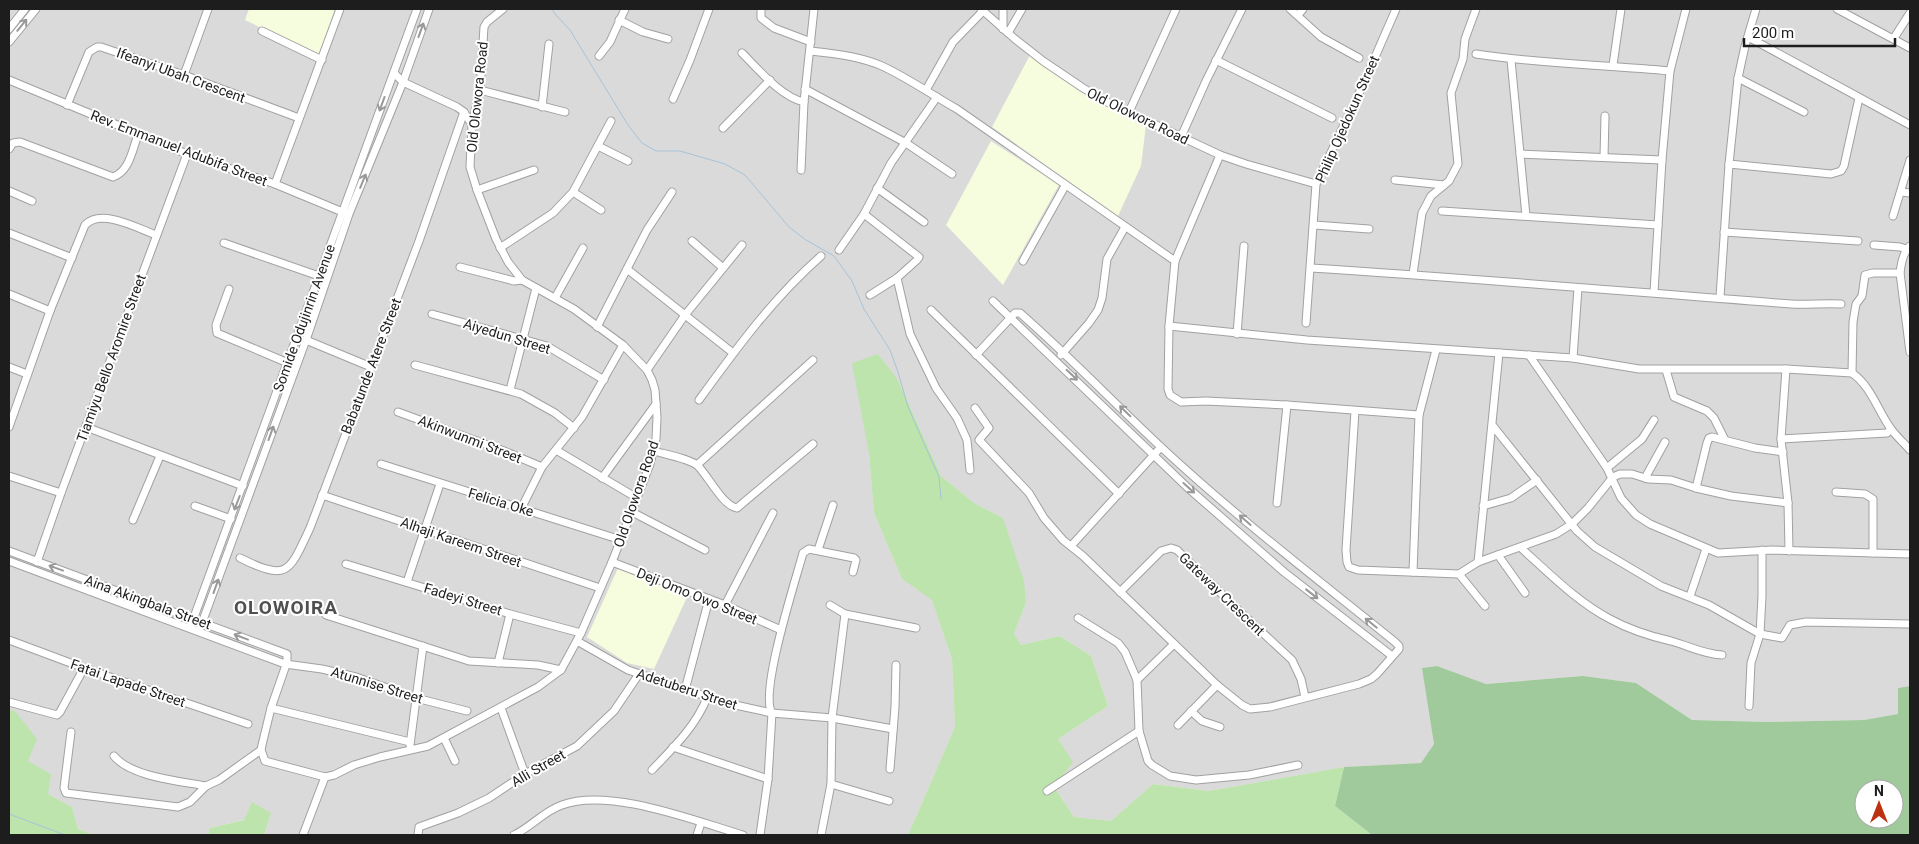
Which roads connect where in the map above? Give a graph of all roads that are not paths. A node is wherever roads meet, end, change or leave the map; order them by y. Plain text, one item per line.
1 (24, 9) edge
2 (36, 9) edge
3 (208, 9) edge
4 (340, 9) edge
5 (418, 9) edge
6 (429, 9) edge
7 (503, 9) edge
8 (625, 9) edge
9 (709, 9) edge
10 (761, 9) edge
11 (814, 9) edge
12 (1003, 9) edge
13 (1022, 9) edge
14 (1176, 9) edge
15 (1242, 9) edge
16 (1290, 9) edge
17 (1303, 9) edge
18 (1396, 9) edge
19 (1476, 9) edge
20 (1621, 9) edge
21 (1686, 9) edge
22 (1756, 9) edge
23 (1837, 9) edge
24 (982, 10) edge
25 (1910, 12) edge
26 (1298, 16) junction
27 (619, 20) junction
28 (9, 29) edge
29 (262, 31) dead end
30 (1005, 31) junction
31 (1748, 37) junction
32 (1894, 38) junction
33 (668, 39) dead end
34 (9, 42) edge
35 (811, 42) junction
36 (549, 44) dead end
37 (1910, 48) edge
38 (810, 51) junction
39 (742, 53) dead end
40 (1476, 54) dead end
41 (599, 56) dead end
42 (1359, 58) dead end
43 (322, 60) junction
44 (1216, 60) junction
45 (1511, 60) junction
46 (1613, 66) junction
47 (1670, 71) junction
48 (394, 73) junction
49 (184, 75) junction
50 (1738, 78) junction
51 (9, 80) edge
52 (770, 80) junction
53 (403, 82) junction
54 (806, 89) junction
55 (480, 90) junction
56 (926, 90) junction
57 (937, 97) junction
58 (1859, 98) junction
59 (673, 99) dead end
60 (804, 102) junction
61 (67, 105) junction
62 (542, 107) junction
63 (464, 112) junction
64 (566, 112) dead end
65 (1129, 112) junction
66 (1804, 112) dead end
67 (1605, 116) dead end
68 (299, 118) junction
69 (1332, 118) dead end
70 (611, 121) dead end
71 (472, 125) junction
72 (1910, 125) edge
73 (723, 128) dead end
74 (138, 135) junction
75 (1181, 137) junction
76 (906, 143) junction
77 (598, 146) junction
78 (9, 148) edge
79 (187, 154) junction
80 (1520, 154) junction
81 (1220, 155) junction
82 (1604, 157) junction
83 (1662, 160) junction
84 (1910, 160) edge
85 (628, 161) dead end
86 (1729, 164) junction
87 (534, 170) dead end
88 (801, 170) dead end
89 (952, 174) dead end
90 (1394, 180) dead end
91 (275, 184) junction
92 (1316, 184) junction
93 (1444, 185) junction
94 (1065, 186) junction
95 (877, 188) junction
96 (477, 190) junction
97 (9, 191) edge
98 (573, 192) junction
99 (672, 192) dead end
100 (1901, 192) junction
101 (1910, 193) edge
102 (32, 201) dead end
103 (601, 210) dead end
104 (1442, 210) dead end
105 (346, 213) junction
106 (864, 214) junction
107 (1526, 216) junction
108 (1893, 216) dead end
109 (924, 222) dead end
110 (1314, 225) junction
111 (1658, 226) junction
112 (1124, 227) junction
113 (1369, 229) dead end
114 (1724, 232) junction
115 (9, 233) edge
116 (156, 235) junction
117 (692, 241) dead end
118 (1858, 242) dead end
119 (224, 243) dead end
120 (742, 245) dead end
121 (1874, 245) dead end
122 (1244, 246) dead end
123 (500, 248) junction
124 (583, 248) dead end
125 (1908, 248) edge
126 (839, 250) dead end
127 (821, 256) dead end
128 (72, 258) junction
129 (1023, 261) dead end
130 (1175, 261) junction
131 (460, 266) dead end
132 (723, 268) junction
133 (1311, 268) junction
134 (627, 269) junction
135 (1900, 273) junction
136 (1413, 274) junction
137 (319, 276) junction
138 (896, 278) junction
139 (522, 280) junction
140 (536, 288) junction
141 (1578, 288) junction
142 (229, 289) dead end
143 (1654, 292) junction
144 (9, 294) edge
145 (870, 295) dead end
146 (1720, 297) junction
147 (555, 298) junction
148 (993, 301) dead end
149 (1841, 304) dead end
150 (50, 310) junction
151 (931, 310) dead end
152 (432, 314) dead end
153 (685, 315) junction
154 (1011, 318) junction
155 (1306, 323) dead end
156 (1169, 326) junction
157 (597, 327) junction
158 (1237, 334) junction
159 (522, 338) junction
160 (306, 340) junction
161 (623, 345) junction
162 (1436, 350) junction
163 (1064, 352) junction
164 (1910, 352) edge
165 (733, 353) junction
166 (1499, 353) junction
167 (976, 355) junction
168 (1528, 355) junction
169 (1573, 358) junction
170 (813, 360) dead end
171 (1057, 361) junction
172 (288, 363) junction
173 (415, 366) dead end
174 (9, 367) edge
175 (371, 367) junction
176 (1786, 368) junction
177 (647, 370) junction
178 (1666, 370) junction
179 (1852, 373) junction
180 (27, 374) junction
181 (604, 380) junction
182 (510, 390) junction
183 (698, 400) dead end
184 (656, 404) junction
185 (1286, 405) junction
186 (975, 408) dead end
187 (1355, 411) junction
188 (398, 412) dead end
189 (1419, 415) junction
190 (1654, 420) dead end
191 (1493, 426) junction
192 (9, 427) edge
193 (86, 427) junction
194 (574, 428) junction
195 (1891, 429) junction
196 (1781, 439) junction
197 (1725, 440) junction
198 (1665, 442) dead end
199 (813, 444) dead end
200 (1161, 447) junction
201 (556, 450) junction
202 (1910, 450) edge
203 (654, 451) junction
204 (1783, 452) junction
205 (160, 456) junction
206 (1154, 456) junction
207 (381, 464) dead end
208 (697, 465) junction
209 (542, 467) junction
210 (1607, 468) junction
211 (970, 470) dead end
212 (9, 476) edge
213 (1613, 477) junction
214 (602, 478) junction
215 (1645, 478) junction
216 (1537, 480) junction
217 (440, 484) junction
218 (243, 486) junction
219 (1696, 488) junction
220 (1836, 492) dead end
221 (61, 493) junction
222 (1119, 494) junction
223 (322, 495) junction
224 (637, 498) junction
225 (1277, 503) dead end
226 (1788, 503) junction
227 (832, 505) dead end
228 (196, 506) dead end
229 (1483, 506) junction
230 (522, 508) junction
231 (632, 512) junction
232 (773, 514) dead end
233 (230, 519) junction
234 (134, 520) dead end
235 (1572, 524) junction
236 (424, 530) junction
237 (620, 540) junction
238 (1071, 546) junction
239 (1521, 548) junction
240 (1706, 549) junction
241 (705, 550) dead end
242 (818, 550) junction
243 (1762, 550) junction
244 (9, 551) edge
245 (1789, 551) junction
246 (1873, 553) junction
247 (1910, 554) edge
248 (1498, 555) junction
249 (240, 558) dead end
250 (9, 561) edge
251 (1294, 561) junction
252 (37, 562) junction
253 (612, 562) junction
254 (1478, 562) junction
255 (346, 564) dead end
256 (853, 572) dead end
257 (1284, 572) junction
258 (1413, 572) junction
259 (1459, 574) junction
260 (407, 582) junction
261 (600, 588) junction
262 (1120, 592) junction
263 (1525, 593) dead end
264 (1690, 596) junction
265 (709, 599) junction
266 (725, 605) junction
267 (830, 605) dead end
268 (1485, 606) dead end
269 (510, 614) junction
270 (845, 614) junction
271 (326, 615) dead end
272 (194, 618) junction
273 (1078, 618) dead end
274 (202, 622) junction
275 (1910, 624) edge
276 (190, 628) junction
277 (916, 628) dead end
278 (781, 630) junction
279 (199, 631) junction
280 (581, 633) junction
281 (1760, 634) junction
282 (9, 640) edge
283 (577, 641) junction
284 (1174, 644) junction
285 (423, 646) junction
286 (1722, 655) dead end
287 (1392, 656) junction
288 (498, 663) junction
289 (285, 664) junction
290 (896, 665) dead end
291 (84, 668) junction
292 (561, 670) junction
293 (639, 674) junction
294 (1137, 680) junction
295 (1217, 685) junction
296 (685, 690) junction
297 (416, 698) junction
298 (707, 698) junction
299 (1305, 698) junction
300 (9, 702) edge
301 (1749, 706) dead end
302 (271, 708) junction
303 (501, 708) junction
304 (467, 711) dead end
305 (1191, 711) junction
306 (772, 713) junction
307 (832, 718) junction
308 (248, 724) dead end
309 (1178, 725) dead end
310 (1220, 727) dead end
311 (893, 729) junction
312 (1139, 731) junction
313 (71, 732) dead end
314 (444, 738) junction
315 (410, 746) junction
316 (674, 747) junction
317 (261, 750) junction
318 (114, 756) dead end
319 (455, 761) dead end
320 (1298, 765) dead end
321 (890, 769) dead end
322 (652, 770) dead end
323 (525, 774) junction
324 (325, 777) junction
325 (768, 779) junction
326 (831, 784) junction
327 (206, 786) junction
328 (1047, 791) dead end
329 (888, 801) dead end
330 (701, 823) junction
331 (303, 835) edge
332 (418, 835) edge
333 (514, 835) edge
334 (697, 835) edge
335 (744, 835) edge
336 (760, 835) edge
337 (821, 835) edge

1 - 28 street
34 -> 2 street
3 - 49 street
4 - 43 street
5 - 48 street, Somide Odujinrin Avenue
53 -> 6 street
7 - 55 street, Old Olowora Road
8 - 27 street
9 - 59 street
10 - 35 street
11 - 35 street
12 - 30 street
13 - 30 street
14 - 65 street
15 - 44 street
16 - 26 street
17 - 26 street
18 - 92 street, Philip Ojedokun Street
19 - 93 street
20 - 46 street
21 - 47 street
22 - 31 street
23 - 32 street
24 - 30 street, Old Olowora Road
24 - 56 street
25 - 32 street
26 - 42 street
27 - 33 street
27 - 41 street
29 - 43 street
30 - 65 street, Old Olowora Road
31 - 50 street
31 - 58 street
32 - 37 street
35 - 38 street
36 - 62 street
38 - 54 street
38 - 56 street
39 - 52 street
40 - 45 street
43 - 68 street
44 - 69 street
44 - 75 street
45 - 46 street
45 - 80 street
46 - 47 street
47 - 83 street
48 - 53 street
48 -> 105 street, Somide Odujinrin Avenue
49 - 61 street, Ifeanyi Ubah Crescent
49 - 68 street, Ifeanyi Ubah Crescent
50 - 66 street
50 - 86 street
51 - 61 street, Rev. Emmanuel Adubifa Street
52 - 60 street
52 - 73 street
53 - 63 street
105 -> 53 street
54 - 60 street
54 - 76 street
55 - 62 street
55 - 71 street, Old Olowora Road
56 - 57 street
57 - 76 street
57 - 94 street
58 - 72 street
58 - 86 street
60 - 88 street
61 - 74 street, Rev. Emmanuel Adubifa Street
62 - 64 street
63 - 71 street
63 - 175 street, Babatunde Atere Street
65 - 75 street, Old Olowora Road
67 - 82 street
68 - 91 street
70 - 77 street
71 - 96 street, Old Olowora Road
74 - 78 street
74 - 79 street, Rev. Emmanuel Adubifa Street
75 - 81 street, Old Olowora Road
76 - 89 street
76 - 95 street
77 - 85 street
77 - 98 street
79 - 91 street, Rev. Emmanuel Adubifa Street
79 - 116 street, Tiamiyu Bello Aromire Street
80 - 82 street
80 - 107 street
81 - 92 street, Old Olowora Road
81 - 130 street
82 - 83 street
83 - 111 street
84 - 100 street
86 - 114 street
87 - 96 street
90 - 93 street
91 - 105 street, Rev. Emmanuel Adubifa Street
92 - 110 street, Philip Ojedokun Street
93 - 136 street
94 - 112 street
94 - 129 street
95 - 106 street
95 - 109 street
96 - 123 street, Old Olowora Road
97 - 102 street
98 - 103 street
98 - 123 street
99 - 134 street
100 - 101 street
100 - 108 street
104 - 107 street
105 - 137 street, Somide Odujinrin Avenue
105 - 160 street
106 - 126 street
106 - 138 street
107 - 111 street
110 - 113 street
110 - 133 street, Philip Ojedokun Street
111 - 143 street
112 - 130 street
112 - 163 street
114 - 118 street
114 - 146 street
115 - 128 street
116 - 128 street
116 - 193 street, Tiamiyu Bello Aromire Street
117 - 132 street
119 - 137 street
120 - 132 street
121 - 125 street
122 - 158 street
123 - 139 street, Old Olowora Road
124 - 147 street
125 - 135 street
127 - 165 street
128 - 150 street
130 - 156 street
131 - 139 street
132 - 153 street
133 - 136 street
133 - 155 street, Philip Ojedokun Street
134 - 153 street
134 - 157 street
135 - 164 street
135 - 179 street
136 - 141 street
137 - 172 street, Somide Odujinrin Avenue
138 - 145 street
138 - 211 street
139 - 140 street, Old Olowora Road
140 - 147 street, Old Olowora Road
140 - 159 street
141 - 143 street
141 - 169 street
142 - 172 street
143 - 146 street
144 - 150 street
146 - 149 street
147 - 157 street, Old Olowora Road
148 - 154 street
150 - 180 street
151 - 167 street
152 - 159 street, Aiyedun Street
153 - 165 street
153 - 177 street
154 - 163 street
154 - 167 street
154 - 171 street
156 - 158 street
156 - 185 street
157 - 161 street, Old Olowora Road
158 - 162 street
159 - 181 street, Aiyedun Street
159 - 182 street
160 - 175 street
274 -> 160 street
161 - 177 street, Old Olowora Road
161 - 181 street
162 - 166 street
162 - 189 street
163 - 171 street
200 -> 163 street
165 - 183 street
166 - 168 street
166 - 191 street
167 - 222 street
168 - 169 street
168 - 210 street
169 - 178 street
170 - 208 street
171 -> 206 street
172 - 218 street, Somide Odujinrin Avenue
173 - 182 street
174 - 180 street
175 - 223 street, Babatunde Atere Street
176 - 178 street
176 - 179 street
176 - 196 street
177 - 184 street, Old Olowora Road
178 - 197 street
179 - 195 street
180 - 192 street
181 - 194 street
182 - 194 street
184 - 203 street, Old Olowora Road
184 - 214 street
185 - 187 street
185 - 225 street
186 - 238 street
187 - 189 street
187 - 258 street
188 - 209 street, Akinwunmi Street
189 - 258 street
190 - 210 street
191 - 216 street
191 - 229 street
193 - 205 street
193 - 221 street, Tiamiyu Bello Aromire Street
194 - 201 street
195 - 196 street
195 - 202 street
196 - 204 street
197 - 204 street
197 - 219 street
198 - 215 street
199 - 208 street
200 - 206 street
251 -> 200 street
201 - 209 street
201 - 214 street
203 - 208 street
203 - 224 street, Old Olowora Road
204 - 226 street
205 - 218 street
205 - 234 street
206 - 222 street
206 -> 257 street
207 - 217 street, Felicia Oke
209 - 230 street
210 - 213 street
212 - 221 street
213 - 215 street
213 - 235 street
213 - 240 street
214 - 224 street
215 - 219 street
216 - 229 street
216 - 235 street
217 - 230 street, Felicia Oke
217 - 236 street
218 -> 233 street, Somide Odujinrin Avenue
219 - 226 street
220 - 246 street
221 - 252 street, Tiamiyu Bello Aromire Street
222 - 238 street
223 - 236 street, Alhaji Kareem Street
223 - 249 street, Babatunde Atere Street
224 - 231 street, Old Olowora Road
226 - 245 street
227 - 242 street
228 - 233 street
229 - 254 street
230 - 237 street, Felicia Oke
231 - 237 street, Old Olowora Road
231 - 241 street
232 - 266 street
233 - 272 street, Somide Odujinrin Avenue
235 - 239 street
235 - 264 street
236 - 260 street
236 - 261 street, Alhaji Kareem Street
237 - 253 street, Old Olowora Road
238 - 262 street
239 - 248 street
239 - 286 street
240 - 243 street
240 - 264 street
242 - 256 street
242 - 278 street
243 - 245 street
243 - 281 street
244 - 252 street, Aina Akingbala Street
245 - 246 street
246 - 247 street
248 - 254 street
248 - 263 street
250 - 276 street, Aina Akingbala Street
251 - 257 street
287 -> 251 street
272 -> 252 street, Aina Akingbala Street
253 - 261 street, Old Olowora Road
253 - 265 street, Deji Omo Owo Street
254 - 259 street
255 - 260 street, Fadeyi Street
257 -> 287 street
258 - 259 street
259 - 268 street
260 - 269 street, Fadeyi Street
261 - 280 street, Old Olowora Road
262 - 284 street
262 - 299 street, Gateway Crescent
264 - 281 street
265 - 266 street, Deji Omo Owo Street
265 - 296 street
266 - 278 street, Deji Omo Owo Street
267 - 270 street
269 - 280 street, Fadeyi Street
269 - 288 street
270 - 277 street
270 - 307 street
271 - 285 street
272 - 274 street, Aina Akingbala Street
272 - 276 street, Somide Odujinrin Avenue
273 - 294 street
274 - 279 street
289 -> 274 street, Aina Akingbala Street
275 - 281 street
276 - 279 street, Aina Akingbala Street
278 - 306 street
279 - 289 street, Aina Akingbala Street
280 - 283 street, Old Olowora Road
281 - 301 street
282 - 291 street, Fatai Lapade Street
283 - 292 street, Old Olowora Road
283 - 293 street, Adetuberu Street
284 - 294 street
284 - 295 street
285 - 288 street
285 - 297 street
287 - 299 street
288 - 292 street
289 - 297 street, Atunnise Street
289 - 302 street
290 - 311 street
291 - 300 street
291 - 308 street, Fatai Lapade Street
292 - 303 street, Old Olowora Road
293 - 296 street, Adetuberu Street
293 - 323 street, Alli Street
294 - 312 street
295 - 299 street
295 - 305 street
296 - 298 street, Adetuberu Street
297 - 304 street, Atunnise Street
297 - 315 street
298 - 306 street, Adetuberu Street
298 - 316 street
302 - 315 street
302 - 317 street
303 - 314 street, Old Olowora Road
303 - 323 street
305 - 309 street
305 - 310 street
306 - 307 street, Adetuberu Street
306 - 325 street
307 - 311 street, Adetuberu Street
307 - 326 street
311 - 321 street
312 - 320 street
312 - 328 street
313 - 327 street
314 - 315 street, Old Olowora Road
314 - 319 street
315 - 324 street, Old Olowora Road
316 - 322 street
316 - 325 street
317 - 324 street
317 - 327 street
318 - 327 street
323 - 332 street, Alli Street
324 - 331 street
325 - 336 street
326 - 329 street
326 - 337 street
330 - 333 street
330 - 334 street
330 - 335 street

